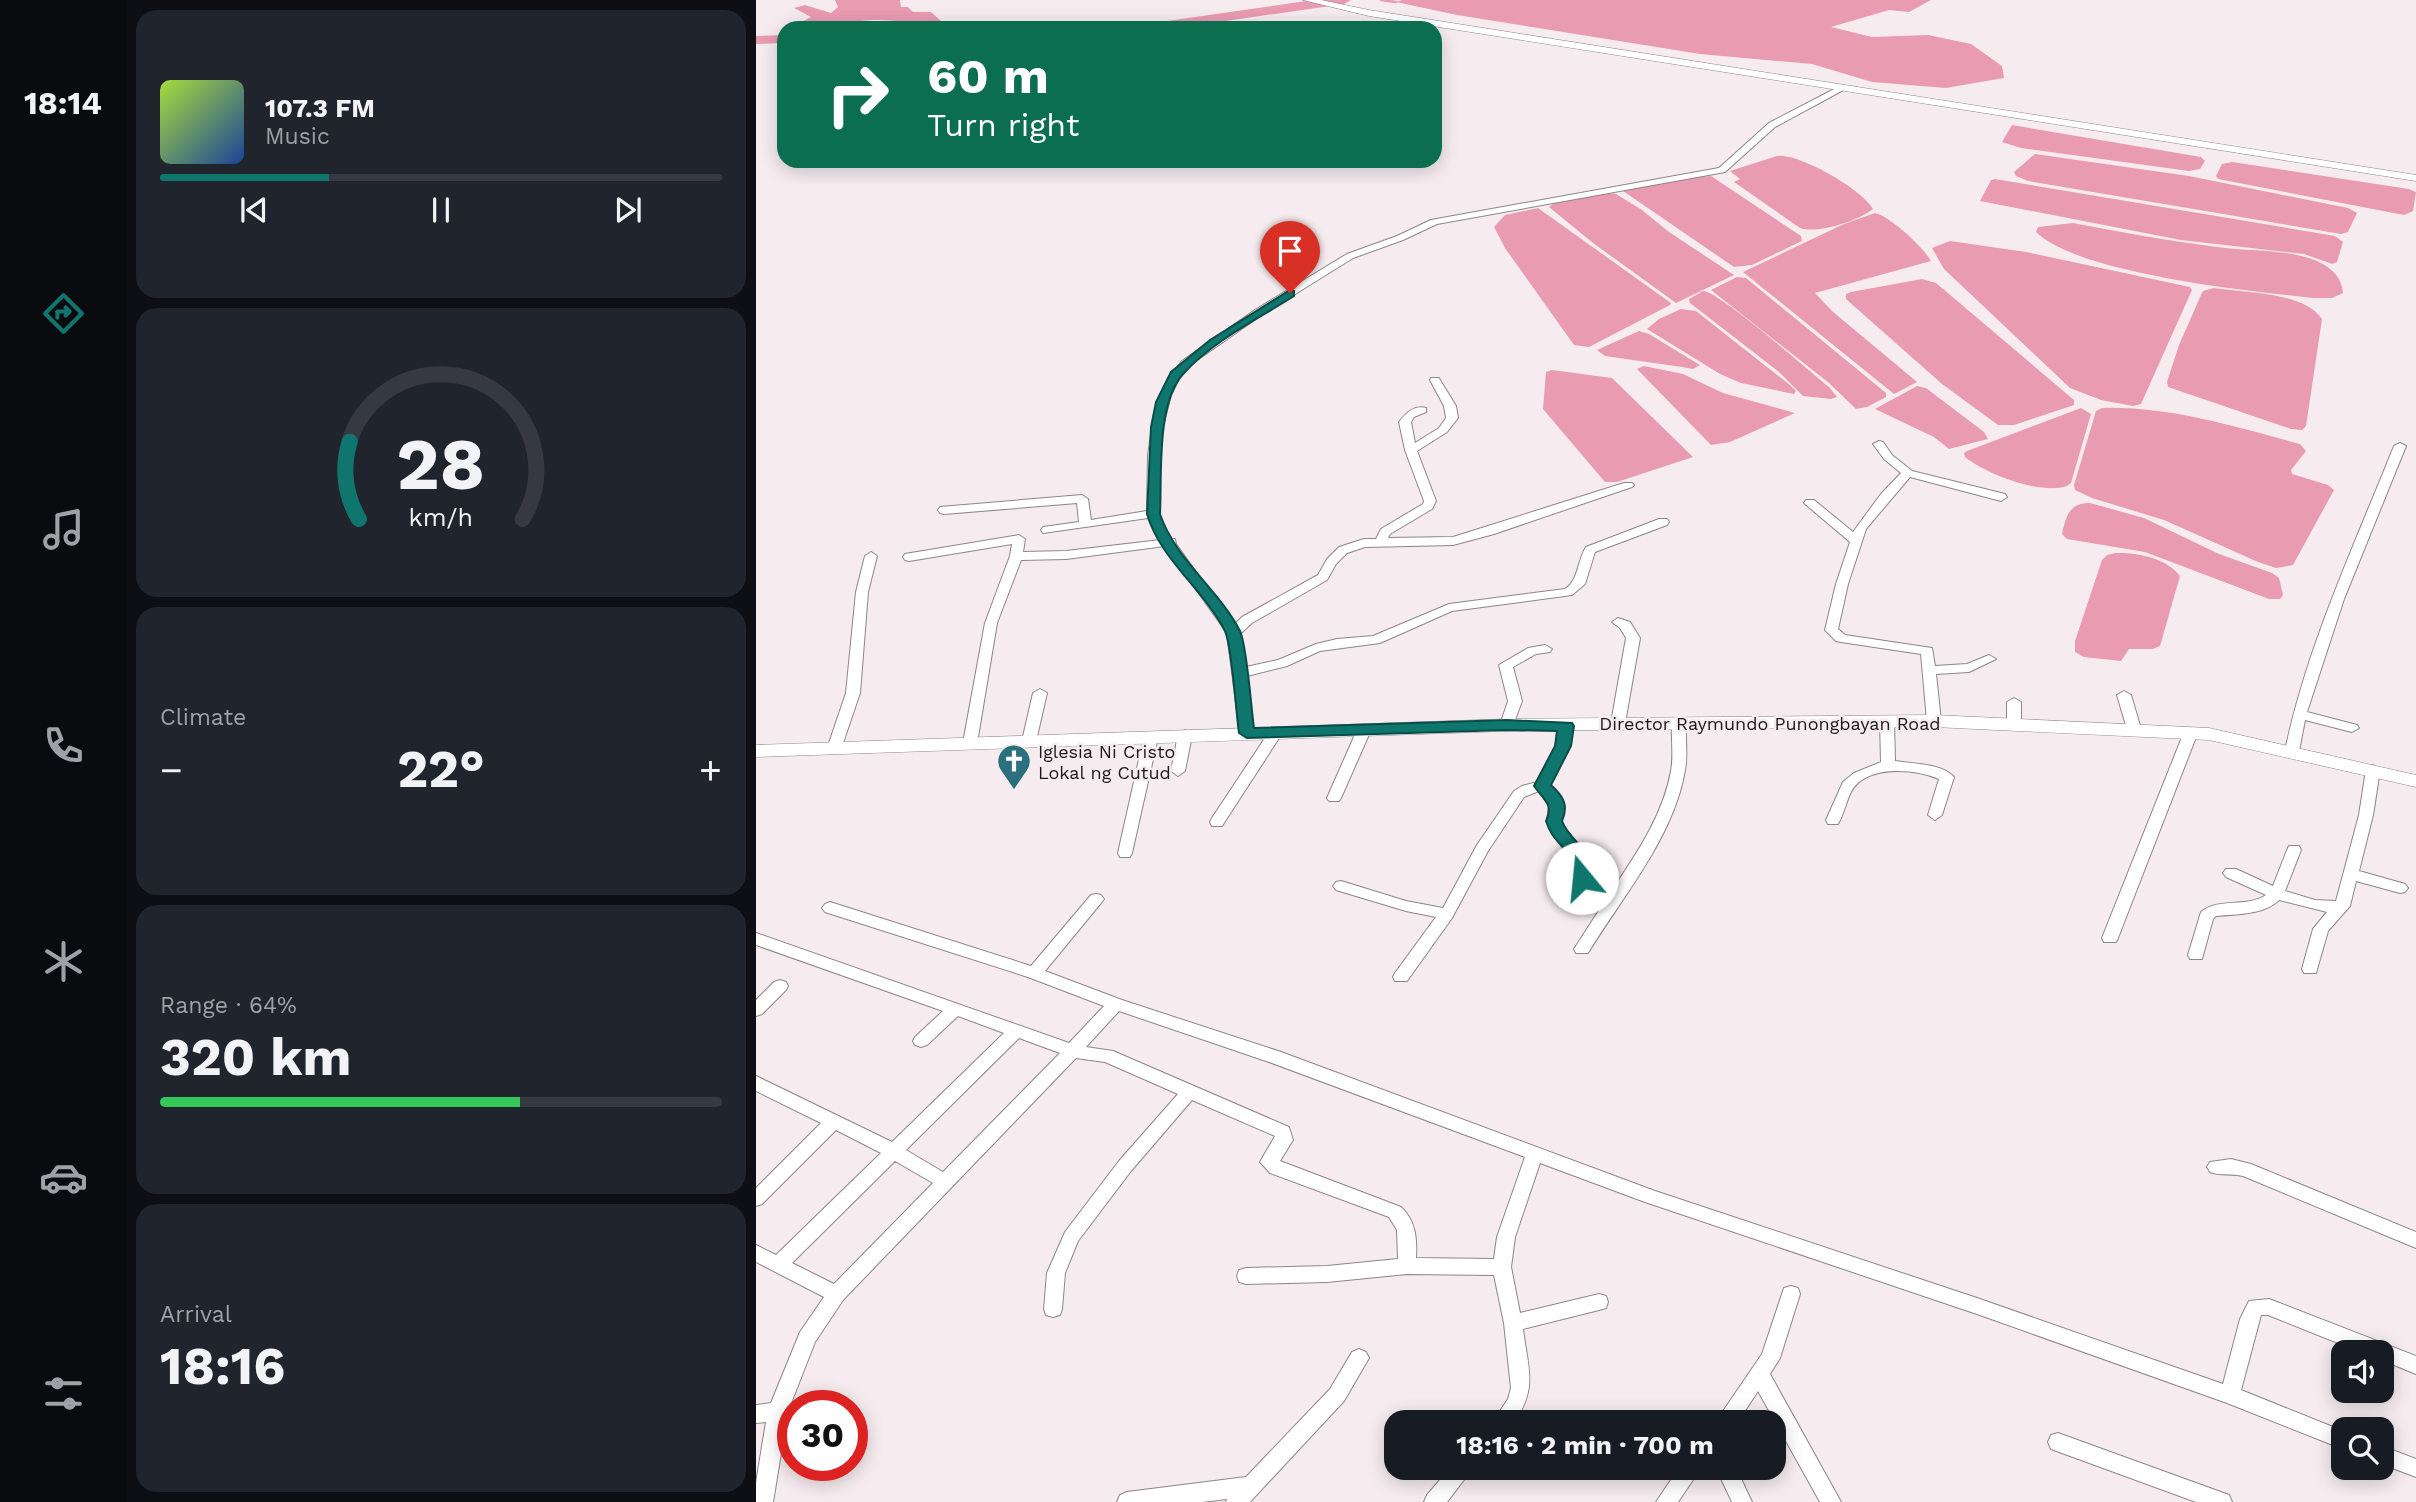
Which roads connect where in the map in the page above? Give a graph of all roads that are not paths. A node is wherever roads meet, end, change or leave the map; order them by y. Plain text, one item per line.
1 (1316, 2) edge
2 (1432, 21) edge
3 (1442, 23) edge
4 (1843, 88) junction
5 (2416, 178) edge
6 (1435, 380) dead end
7 (1422, 410) dead end
8 (1879, 444) dead end
9 (2400, 446) dead end
10 (1410, 450) junction
11 (1908, 473) junction
12 (1628, 485) dead end
13 (2001, 496) dead end
14 (1811, 503) dead end
15 (944, 510) dead end
16 (1153, 514) junction
17 (1663, 522) dead end
18 (1085, 523) junction
19 (1047, 530) dead end
20 (1855, 540) junction
21 (1171, 542) junction
22 (1380, 542) junction
23 (871, 556) dead end
24 (1016, 556) junction
25 (909, 557) dead end
26 (1618, 622) dead end
27 (1233, 633) junction
28 (1545, 649) dead end
29 (1989, 659) dead end
30 (1931, 670) junction
31 (1240, 673) junction
32 (1040, 693) dead end
33 (2124, 695) dead end
34 (2014, 702) dead end
35 (2300, 714) junction
36 (1887, 721) junction
37 (1934, 721) junction
38 (1679, 722) junction
39 (1618, 723) junction
40 (2014, 724) junction
41 (1507, 725) junction
42 (1566, 726) junction
43 (2352, 728) dead end
44 (2134, 729) junction
45 (1364, 730) junction
46 (1276, 732) junction
47 (2191, 732) junction
48 (1247, 733) junction
49 (1185, 735) junction
50 (1151, 737) junction
51 (1029, 741) junction
52 (970, 743) junction
53 (834, 749) junction
54 (756, 751) edge
55 (2292, 751) junction
56 (1888, 765) junction
57 (2373, 770) junction
58 (1178, 771) dead end
59 (2409, 779) edge
60 (1542, 786) junction
61 (1334, 798) dead end
62 (1936, 816) dead end
63 (1833, 820) dead end
64 (1217, 822) dead end
65 (2294, 850) dead end
66 (1125, 853) dead end
67 (2231, 873) dead end
68 (2351, 874) junction
69 (1341, 886) dead end
70 (2400, 888) dead end
71 (2278, 895) junction
72 (1618, 896) junction
73 (1096, 899) dead end
74 (2342, 906) junction
75 (830, 908) dead end
76 (1447, 914) junction
77 (2110, 938) dead end
78 (756, 939) edge
79 (1582, 949) dead end
80 (2196, 955) dead end
81 (2310, 969) dead end
82 (1034, 973) junction
83 (1401, 976) dead end
84 (780, 986) dead end
85 (1116, 1004) junction
86 (955, 1009) junction
87 (756, 1010) edge
88 (1015, 1032) junction
89 (921, 1041) dead end
90 (1072, 1051) junction
91 (759, 1089) edge
92 (1190, 1091) junction
93 (833, 1122) junction
94 (894, 1151) junction
95 (1534, 1155) junction
96 (2216, 1167) dead end
97 (944, 1181) junction
98 (756, 1199) edge
99 (2416, 1240) edge
100 (756, 1253) edge
101 (779, 1264) junction
102 (1407, 1266) junction
103 (1502, 1267) junction
104 (1246, 1276) dead end
105 (836, 1294) junction
106 (1791, 1294) dead end
107 (1599, 1302) dead end
108 (1053, 1308) dead end
109 (1513, 1322) junction
110 (1359, 1358) dead end
111 (2415, 1363) edge
112 (1759, 1375) junction
113 (786, 1390) edge
114 (2230, 1395) junction
115 (1511, 1410) edge
116 (1734, 1410) edge
117 (777, 1411) edge
118 (756, 1414) edge
119 (777, 1417) edge
120 (2331, 1435) edge
121 (2058, 1442) dead end
122 (2394, 1460) edge
123 (2416, 1468) edge
124 (1453, 1480) edge
125 (1682, 1480) edge
126 (1732, 1480) edge
127 (1251, 1486) junction
128 (763, 1502) edge
129 (1127, 1502) edge
130 (1236, 1502) edge
131 (1434, 1502) edge
132 (1666, 1502) edge
133 (1742, 1502) edge
134 (1831, 1502) edge
135 (2222, 1502) edge

1 - 2 street
3 - 4 street
4 - 5 street
4 - 16 street
6 - 10 street
7 - 10 street
8 - 11 street
9 - 35 street
10 - 22 street
11 - 13 street
11 - 20 street
12 - 22 street
14 - 20 street
15 - 18 street
16 - 18 street
16 - 21 street
17 - 31 street
18 - 19 street
20 - 30 street
21 - 24 street
21 - 27 street
22 - 27 street
23 - 53 street
24 - 25 street
24 - 52 street
26 - 39 street
27 - 31 street
28 - 41 street
29 - 30 street
30 - 37 street
31 - 48 street
32 - 51 street
33 - 44 street
34 - 40 street
35 - 43 street
35 - 55 street
36 - 37 street, Director Raymundo Punongbayan Road
36 - 38 street, Director Raymundo Punongbayan Road
36 - 56 street
37 - 40 street, Director Raymundo Punongbayan Road
38 - 39 street, Director Raymundo Punongbayan Road
38 - 72 street
39 - 42 street, Director Raymundo Punongbayan Road
40 - 44 street, Director Raymundo Punongbayan Road
41 - 42 street, Director Raymundo Punongbayan Road
41 - 45 street, Director Raymundo Punongbayan Road
42 - 60 street
44 - 47 street, Director Raymundo Punongbayan Road
45 - 46 street, Director Raymundo Punongbayan Road
45 - 61 street
46 - 48 street, Director Raymundo Punongbayan Road
46 - 64 street
47 - 55 street, Director Raymundo Punongbayan Road
47 - 77 street
48 - 49 street, Director Raymundo Punongbayan Road
49 - 50 street, Director Raymundo Punongbayan Road
49 - 58 street
50 - 51 street, Director Raymundo Punongbayan Road
50 - 66 street
51 - 52 street, Director Raymundo Punongbayan Road
52 - 53 street, Director Raymundo Punongbayan Road
53 - 54 street, Director Raymundo Punongbayan Road
55 - 57 street, Director Raymundo Punongbayan Road
56 - 62 street
56 - 63 street
57 - 59 street, Director Raymundo Punongbayan Road
57 - 68 street
60 - 72 street
60 - 76 street
65 - 71 street
67 - 71 street
68 - 70 street
68 - 74 street
69 - 76 street
71 - 74 street
71 - 80 street
72 - 79 street
73 - 82 street
74 - 81 street
75 - 82 street
76 - 83 street
78 - 86 street
82 - 85 street
84 - 87 street
85 - 90 street
85 - 95 street
86 - 88 street
86 - 89 street
88 - 90 street
88 - 94 street
90 - 92 street
90 - 97 street
91 - 93 street
92 - 102 street
92 - 108 street
93 - 94 street
93 - 98 street
94 - 97 street
94 - 101 street
95 - 103 street
95 - 114 street
96 - 99 street
97 - 105 street
100 - 101 street
101 - 105 street
102 - 103 street
102 - 104 street
103 - 109 street
105 - 113 street
106 - 112 street
107 - 109 street
109 - 115 street
110 - 127 street
111 - 114 street
112 - 116 street
112 - 134 street
114 - 120 street
117 - 118 street
119 - 128 street
121 - 135 street
122 - 123 street
124 - 131 street
125 - 132 street
126 - 133 street
127 - 129 street
127 - 130 street

